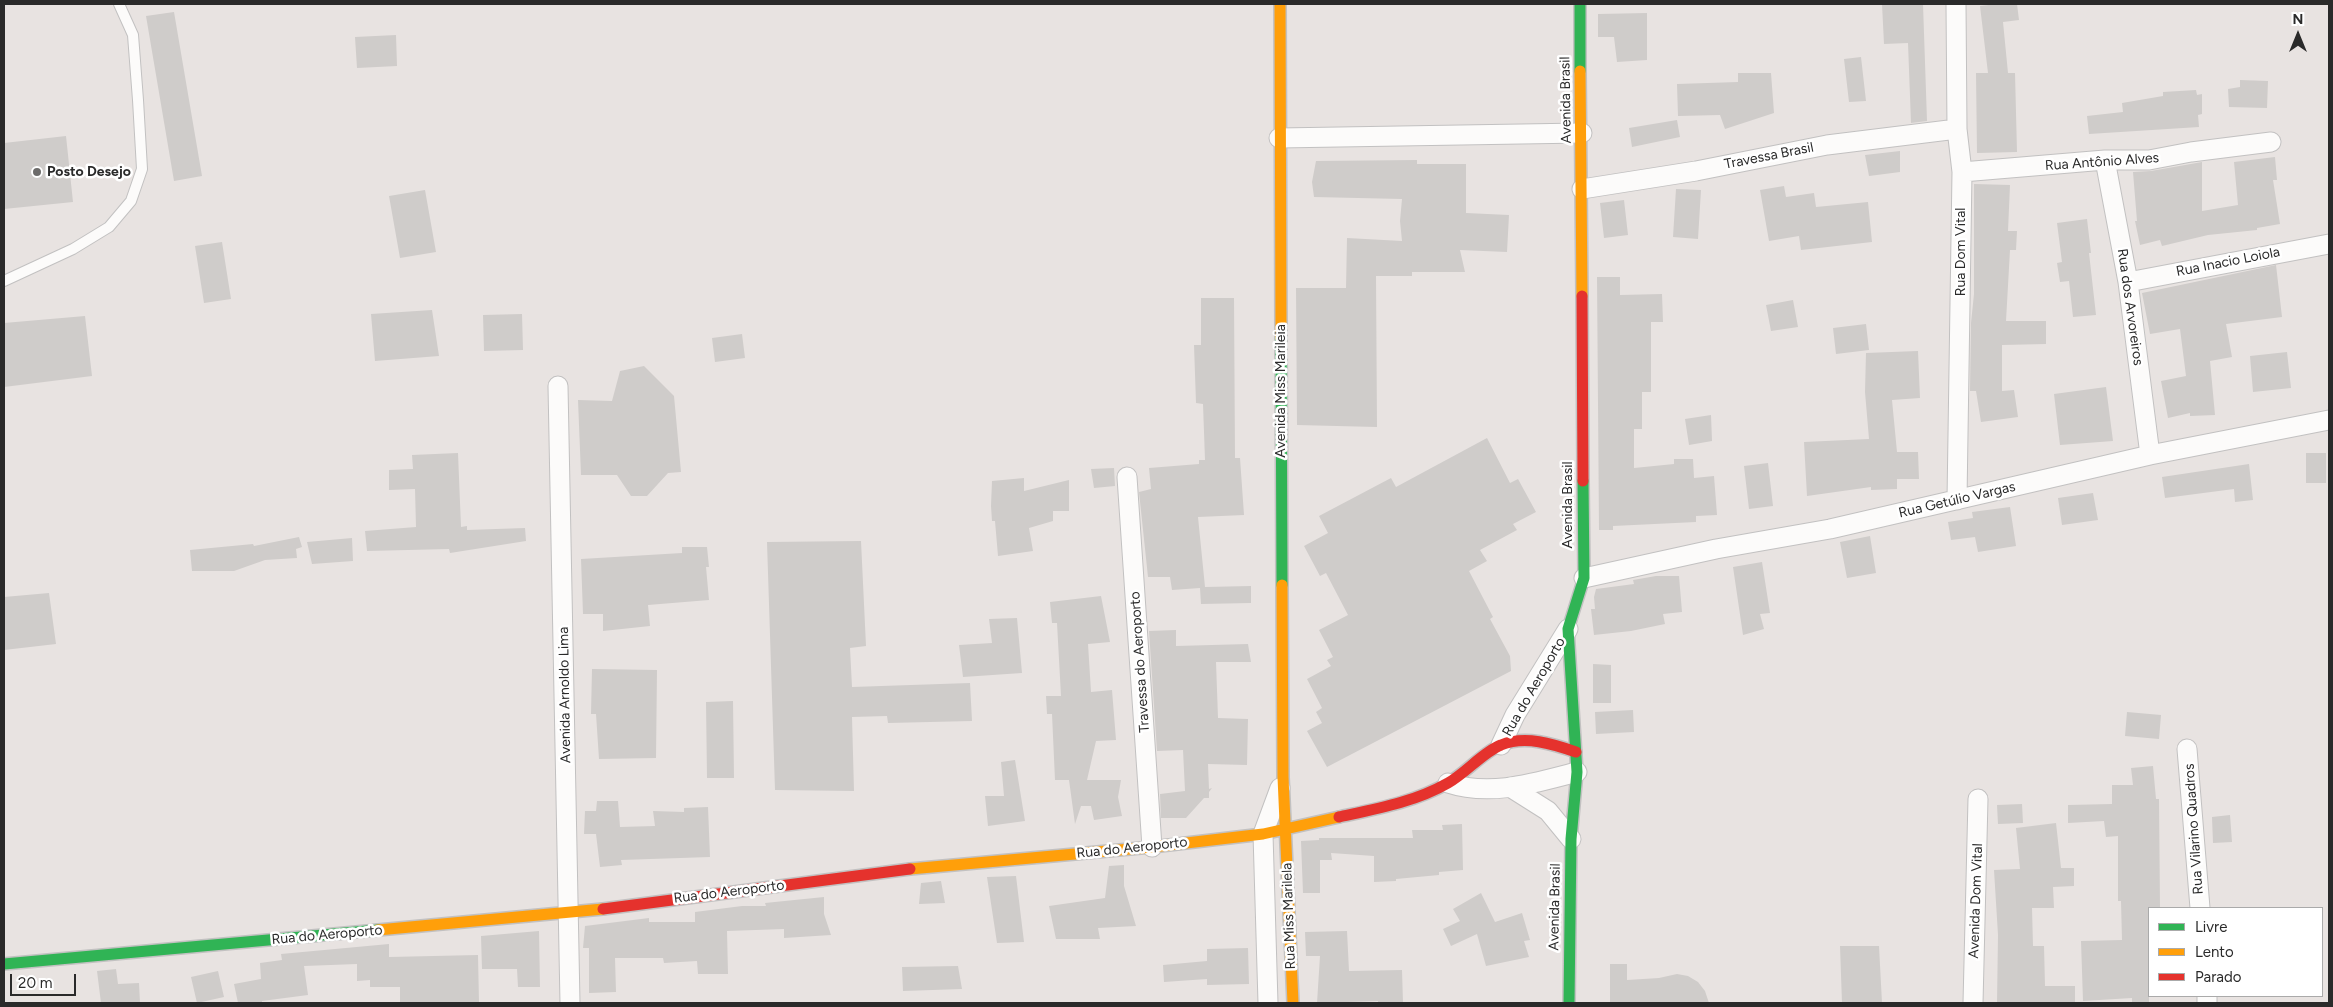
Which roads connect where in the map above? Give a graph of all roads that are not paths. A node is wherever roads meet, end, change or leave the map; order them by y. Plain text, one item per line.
1 (118, 4) edge
2 (1280, 4) edge
3 (1580, 4) edge
4 (1956, 4) edge
5 (1957, 129) junction
6 (1582, 133) junction
7 (1279, 138) junction
8 (2271, 142) dead end
9 (2105, 160) junction
10 (1962, 172) junction
11 (1582, 189) junction
12 (2329, 244) edge
13 (4, 281) edge
14 (2128, 282) junction
15 (558, 386) dead end
16 (2329, 420) edge
17 (2150, 455) junction
18 (1127, 477) dead end
19 (1957, 500) junction
20 (1584, 578) junction
21 (1568, 629) junction
22 (1501, 746) junction
23 (2187, 749) dead end
24 (1576, 752) junction
25 (1576, 772) junction
26 (1283, 778) junction
27 (1448, 783) junction
28 (1510, 787) junction
29 (1978, 799) dead end
30 (1286, 829) junction
31 (1263, 834) junction
32 (1571, 839) junction
33 (1152, 847) junction
34 (2200, 907) edge
35 (570, 912) junction
36 (4, 964) edge
37 (570, 1003) edge
38 (1268, 1003) edge
39 (1293, 1003) edge
40 (1568, 1003) edge
41 (1973, 1003) edge

1 - 13 lane
2 - 7 street, Avenida Miss Marileia
3 - 6 street, Avenida Brasil
4 - 5 street, Rua Dom Vital
5 - 10 street, Rua Dom Vital
5 - 11 street, Travessa Brasil
6 - 7 street
6 - 11 street, Avenida Brasil
7 - 26 street, Avenida Miss Marileia
8 - 9 street, Rua Antônio Alves
9 - 10 street, Rua Antônio Alves
9 - 14 street, Rua dos Arvoreiros
10 - 19 street, Rua Dom Vital
11 - 20 street, Avenida Brasil
12 - 14 street, Rua Inacio Loiola
14 - 17 street, Rua dos Arvoreiros
15 - 35 street, Avenida Arnoldo Lima
16 - 17 street, Rua Getúlio Vargas
17 - 19 street, Rua Getúlio Vargas
18 - 33 street, Travessa do Aeroporto
19 - 20 street, Rua Getúlio Vargas
20 - 21 street, Avenida Brasil
21 - 22 street, Rua do Aeroporto
21 - 24 street, Avenida Brasil
22 - 24 street
22 - 27 street, Rua do Aeroporto
23 - 34 street, Rua Vilarino Quadros
24 - 25 street, Avenida Brasil
25 - 28 street
25 - 32 street, Avenida Brasil
26 - 30 street, Avenida Miss Marileia
26 - 31 street, Avenida Miss Marileia
27 - 28 street
27 - 30 street, Rua do Aeroporto
28 - 32 street
29 - 41 street, Avenida Dom Vital
30 - 31 street, Rua do Aeroporto
30 - 39 street, Rua Miss Marilela
31 - 33 street, Rua do Aeroporto
31 - 38 street, Rua Miss Marilela
32 - 40 street, Avenida Brasil
33 - 35 street, Rua do Aeroporto
35 - 36 street, Rua do Aeroporto
35 - 37 street, Avenida Arnoldo Lima

